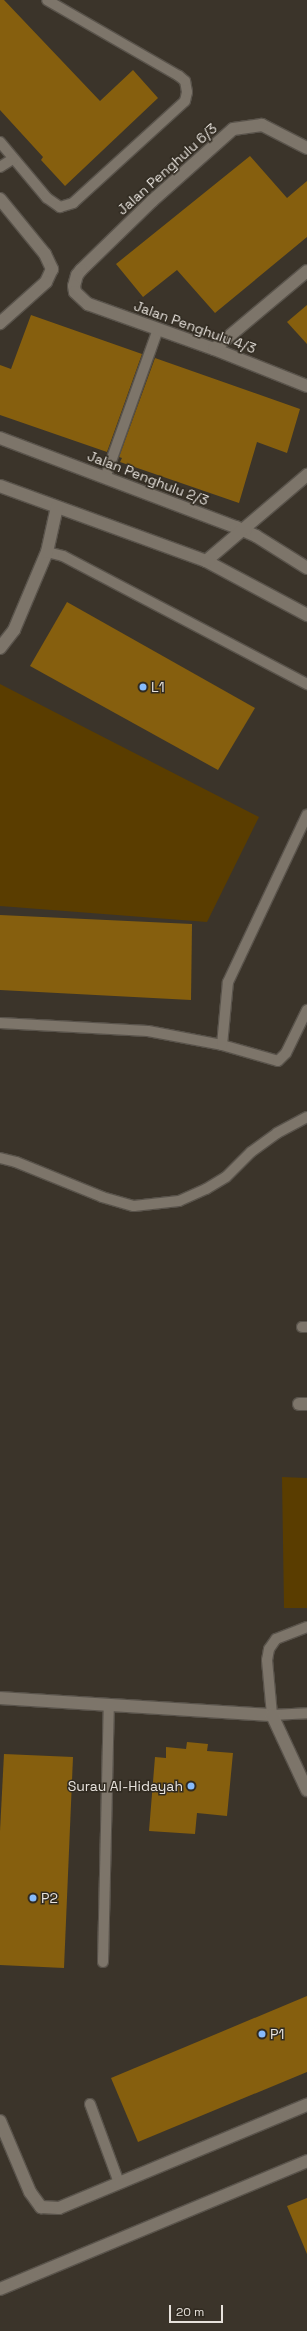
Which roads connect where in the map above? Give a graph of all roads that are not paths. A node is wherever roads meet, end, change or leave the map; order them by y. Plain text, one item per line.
1 (47, 0) edge
2 (0, 142) edge
3 (307, 148) edge
4 (13, 159) junction
5 (0, 167) edge
6 (0, 199) edge
7 (307, 271) edge
8 (75, 292) joint
9 (0, 323) edge
10 (158, 329) junction
11 (214, 349) junction
12 (307, 386) edge
13 (0, 438) edge
14 (307, 475) edge
15 (105, 478) junction
16 (0, 486) edge
17 (57, 507) junction
18 (242, 530) junction
19 (47, 552) junction
20 (206, 561) junction
21 (307, 568) edge
22 (307, 615) edge
23 (0, 648) edge
24 (307, 684) edge
25 (307, 814) edge
26 (307, 1010) edge
27 (0, 1023) edge
28 (222, 1045) junction
29 (307, 1117) edge
30 (0, 1158) edge
31 (307, 1627) edge
32 (0, 1698) edge
33 (109, 1705) junction
34 (307, 1713) edge
35 (272, 1715) junction
36 (307, 1790) edge
37 (103, 1962) dead end
38 (90, 2104) dead end
39 (307, 2104) edge
40 (0, 2122) edge
41 (307, 2161) edge
42 (119, 2183) junction
43 (0, 2289) edge

1 - 4 lane
2 - 4 lane
3 - 8 street, Jalan Penghulu 6/3
4 - 5 lane
6 - 9 street
7 - 11 street
8 - 10 street, Jalan Penghulu 4/3
10 - 11 street, Jalan Penghulu 4/3
10 - 15 lane
11 - 12 street, Jalan Penghulu 4/3
13 - 15 street, Jalan Penghulu 2/3
14 - 18 street
15 - 18 street, Jalan Penghulu 2/3
16 - 17 street
17 - 19 street
17 - 20 street
18 - 20 street
18 - 21 street, Jalan Penghulu 2/3
19 - 23 street
19 - 24 lane
20 - 22 street
25 - 28 lane
26 - 28 lane
27 - 28 lane
29 - 30 lane
31 - 35 lane
32 - 33 street
33 - 35 street
33 - 37 lane
34 - 35 lane
35 - 36 street
38 - 42 lane
39 - 42 street
40 - 42 street
41 - 43 street

